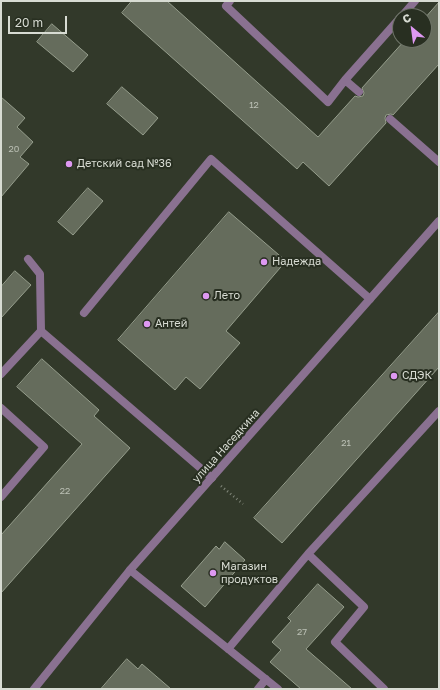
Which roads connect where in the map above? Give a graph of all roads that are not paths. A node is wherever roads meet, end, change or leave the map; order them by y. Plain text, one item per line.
1 (230, 1) edge
2 (392, 27) edge
3 (345, 80) junction
4 (358, 92) dead end
5 (390, 119) dead end
6 (439, 162) edge
7 (439, 221) edge
8 (28, 259) dead end
9 (370, 299) junction
10 (84, 312) dead end
11 (41, 331) junction
12 (1, 374) edge
13 (1, 408) edge
14 (439, 411) edge
15 (212, 478) junction
16 (1, 496) edge
17 (308, 554) junction
18 (130, 570) junction
19 (228, 648) junction
20 (266, 679) junction
21 (34, 689) edge
22 (258, 689) edge
23 (278, 689) edge
24 (384, 689) edge

1 - 3 street
2 - 3 street
3 - 4 street
5 - 6 street
7 - 9 street, улица Наседкина
8 - 11 street
9 - 10 street
9 - 15 street, улица Наседкина
11 - 12 street
11 - 15 street
13 - 16 street
14 - 17 street
15 - 18 street, улица Наседкина
17 - 19 street
17 - 24 street
18 - 19 street
18 - 21 street, улица Наседкина
19 - 20 street
20 - 22 street
20 - 23 street

